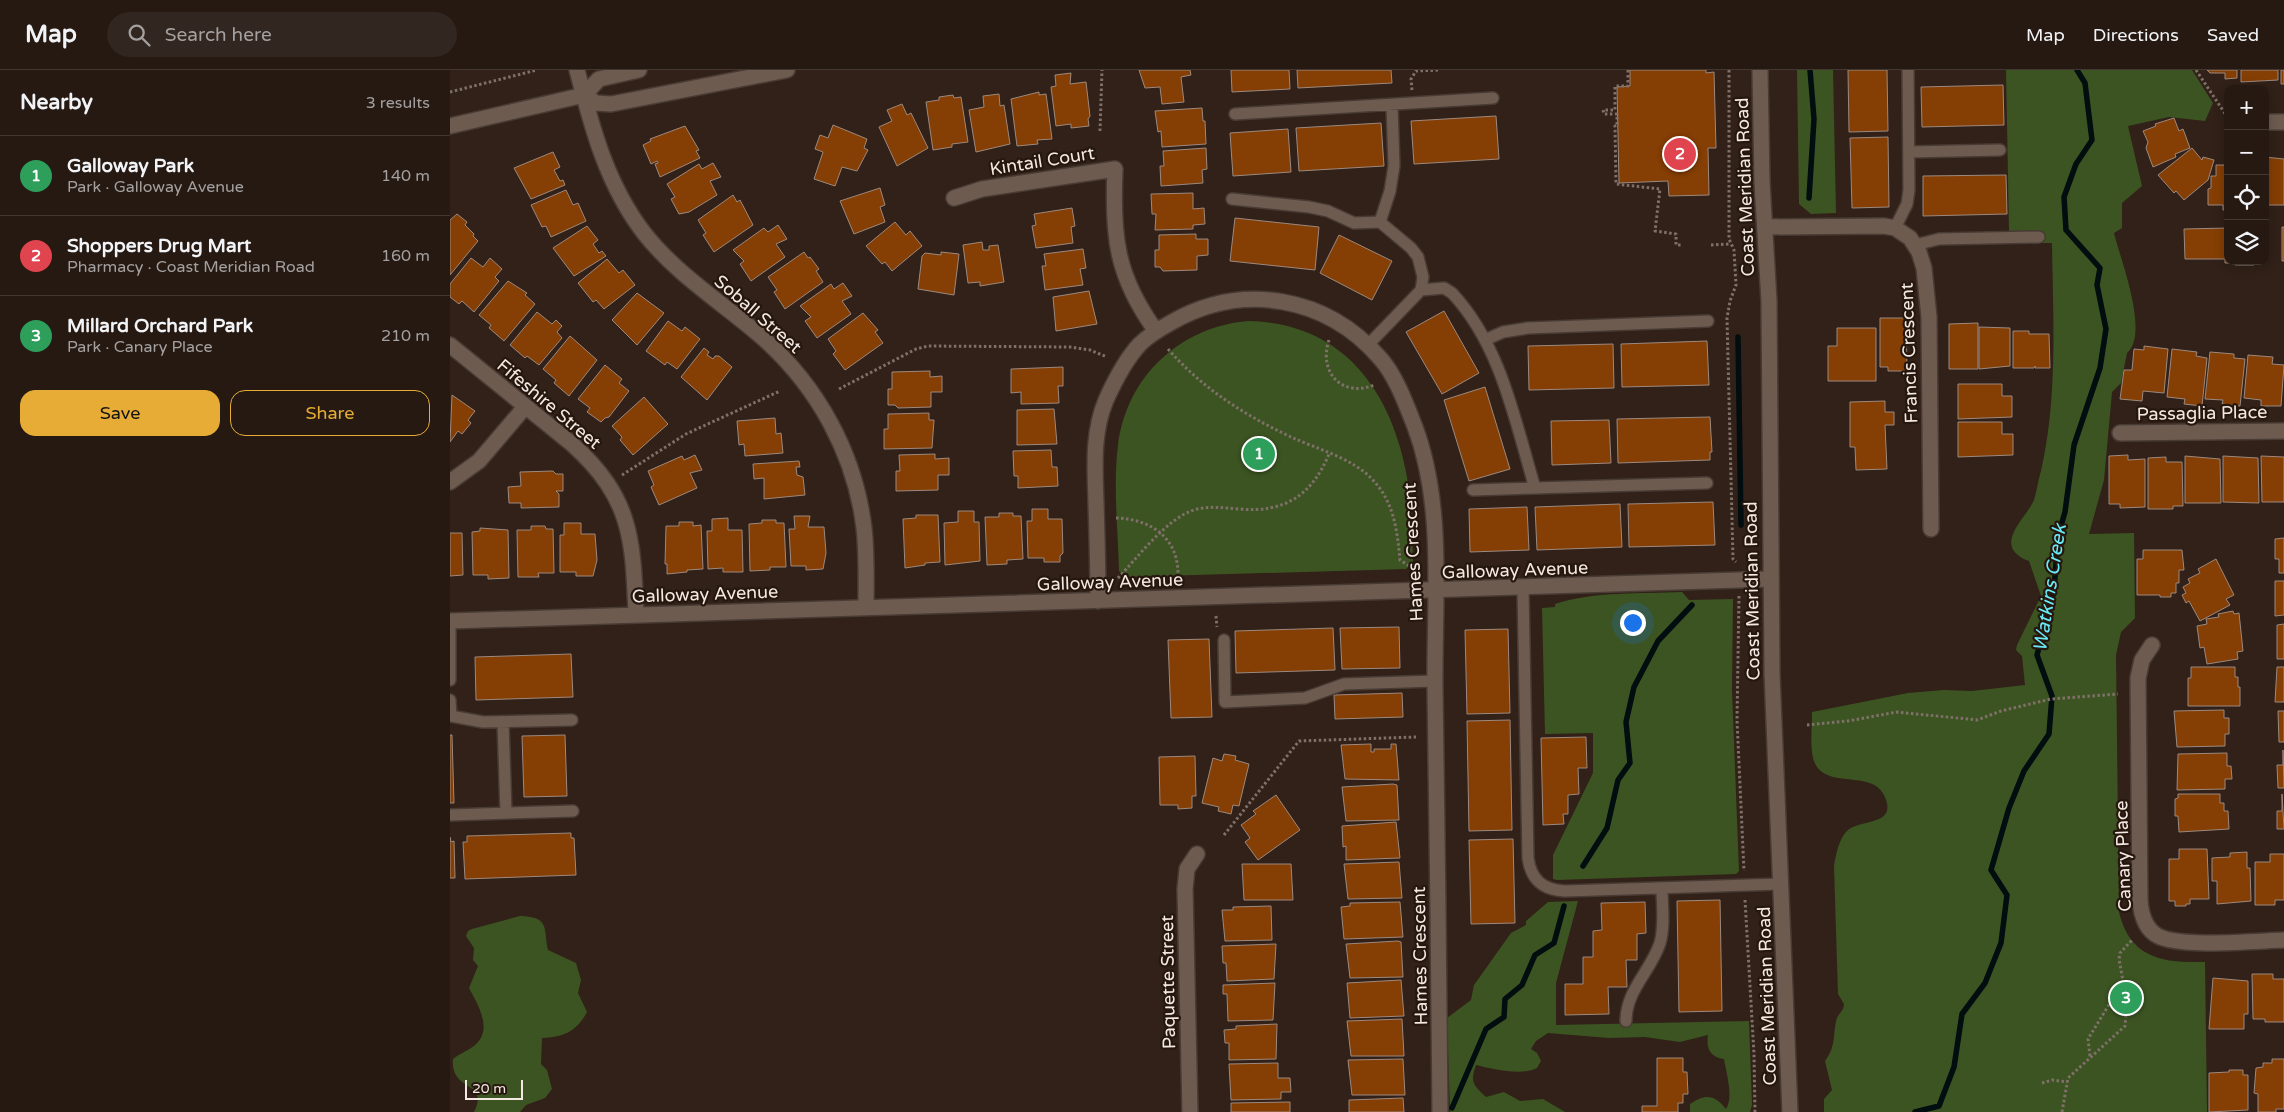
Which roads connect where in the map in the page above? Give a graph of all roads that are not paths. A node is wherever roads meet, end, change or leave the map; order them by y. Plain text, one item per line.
1 (577, 70) edge
2 (639, 70) edge
3 (787, 70) edge
4 (1760, 70) edge
5 (1908, 70) edge
6 (584, 95) junction
7 (1493, 98) dead end
8 (1392, 105) junction
9 (1235, 114) dead end
10 (2269, 122) edge
11 (2284, 122) edge
12 (450, 126) edge
13 (2000, 150) dead end
14 (1909, 152) junction
15 (954, 198) dead end
16 (1232, 199) dead end
17 (1380, 222) junction
18 (1765, 227) junction
19 (1894, 228) junction
20 (2039, 237) dead end
21 (1915, 245) junction
22 (1421, 290) junction
23 (1708, 321) dead end
24 (1156, 331) junction
25 (1485, 340) junction
26 (450, 345) edge
27 (1367, 346) junction
28 (525, 407) junction
29 (2284, 431) edge
30 (2120, 433) dead end
31 (450, 482) edge
32 (1707, 483) dead end
33 (1535, 488) junction
34 (1473, 490) dead end
35 (1931, 529) dead end
36 (1771, 579) junction
37 (1522, 589) junction
38 (1435, 591) junction
39 (1098, 601) junction
40 (866, 607) junction
41 (636, 615) junction
42 (450, 621) edge
43 (450, 628) edge
44 (1224, 640) dead end
45 (2152, 646) dead end
46 (450, 680) edge
47 (1435, 681) junction
48 (450, 700) edge
49 (450, 716) edge
50 (572, 720) dead end
51 (503, 722) junction
52 (573, 811) dead end
53 (506, 814) junction
54 (450, 815) edge
55 (1197, 854) dead end
56 (1782, 884) junction
57 (1662, 888) junction
58 (2284, 940) edge
59 (1626, 1021) dead end
60 (1190, 1112) edge
61 (1440, 1112) edge
62 (1790, 1112) edge

1 - 6 street, Soball Street
2 - 6 street
3 - 6 street
4 - 18 street, Coast Meridian Road
5 - 14 lane
6 - 12 street
6 - 40 street, Soball Street
7 - 8 lane
8 - 9 lane
8 - 17 lane
10 - 11 street
13 - 14 lane
14 - 19 lane
15 - 24 street, Kintail Court
16 - 17 lane
17 - 22 lane
18 - 19 street
18 - 36 street, Coast Meridian Road
19 - 21 street, Francis Crescent
20 - 21 lane
21 - 35 street, Francis Crescent
22 - 25 lane
22 - 27 lane
23 - 25 lane
24 - 27 street, Hames Crescent
24 - 39 street, Hames Crescent
25 - 33 lane
26 - 28 street, Fifeshire Street
27 - 38 street, Hames Crescent
28 - 31 street
28 - 41 street, Fifeshire Street
29 - 30 street, Passaglia Place
32 - 33 lane
33 - 34 lane
36 - 37 street, Galloway Avenue
36 - 56 street, Coast Meridian Road
37 - 38 street, Galloway Avenue
37 - 57 lane
38 - 39 street, Galloway Avenue
38 - 47 street, Hames Crescent
39 - 40 street, Galloway Avenue
40 - 41 street, Galloway Avenue
41 - 42 street, Galloway Avenue
43 - 46 lane
44 - 47 lane
45 - 58 street, Canary Place
47 - 61 street, Hames Crescent
48 - 49 lane
49 - 51 lane
50 - 51 lane
51 - 53 lane
52 - 53 lane
53 - 54 lane
55 - 60 street, Paquette Street
56 - 57 lane
56 - 62 street, Coast Meridian Road
57 - 59 lane

